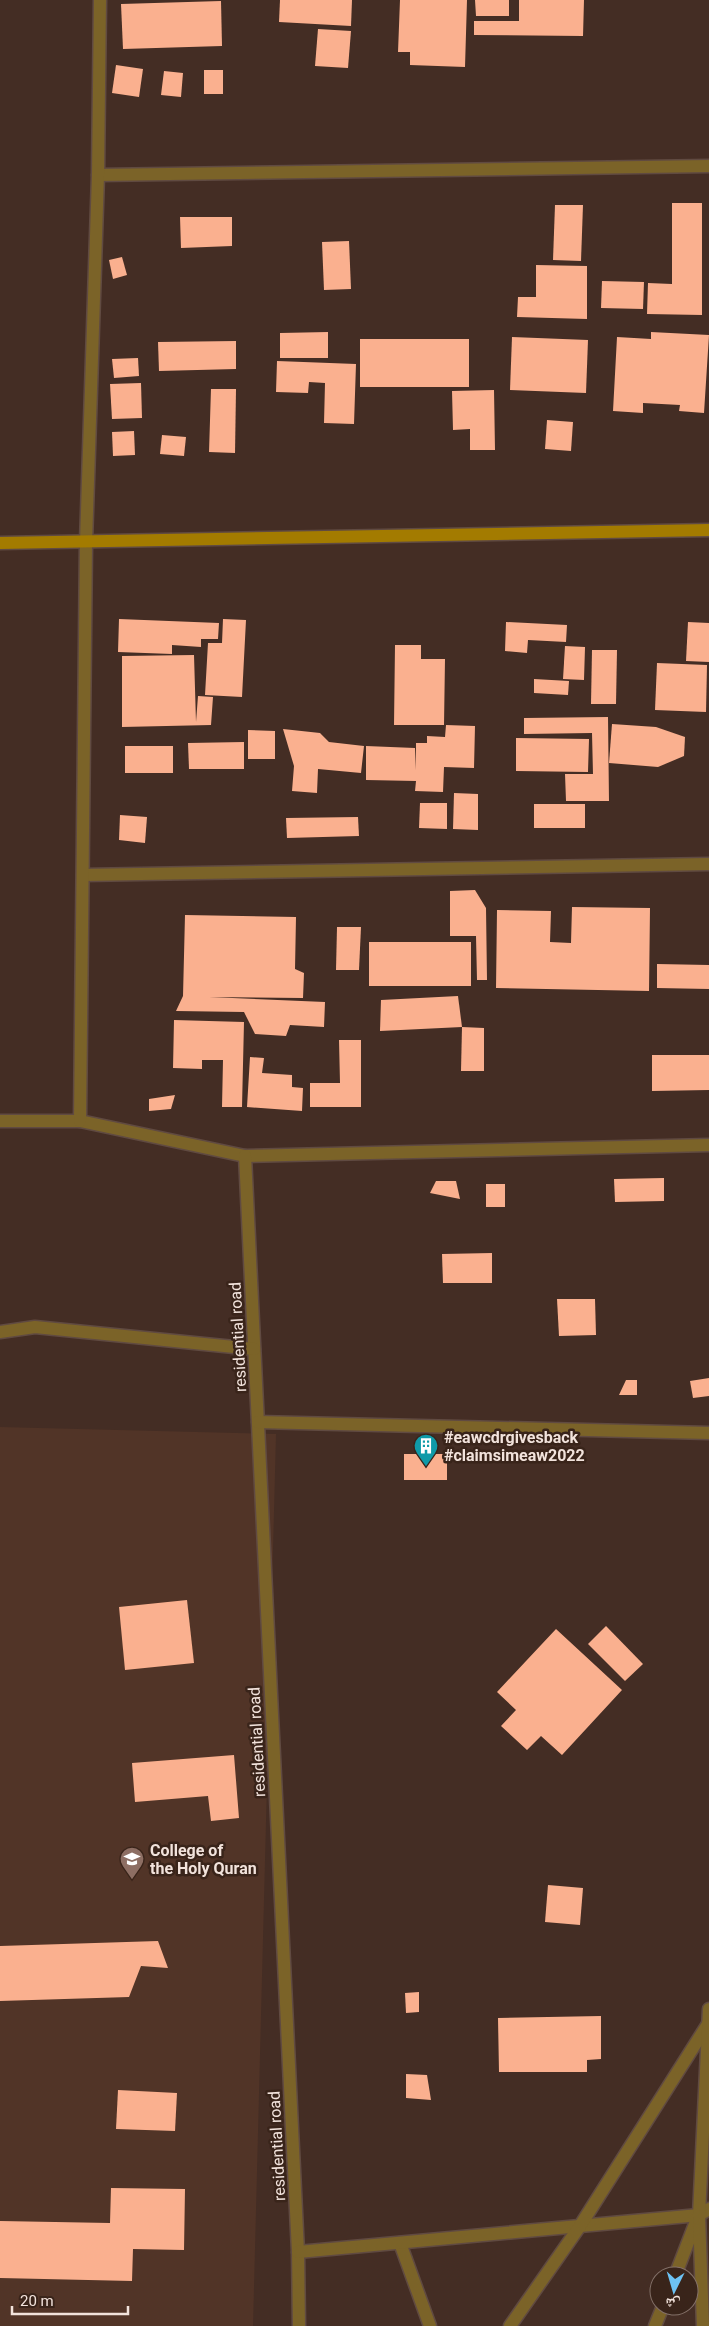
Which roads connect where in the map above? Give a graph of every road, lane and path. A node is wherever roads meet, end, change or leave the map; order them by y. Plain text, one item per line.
1 (100, 0) edge
2 (709, 166) edge
3 (98, 175) junction
4 (709, 530) edge
5 (86, 542) junction
6 (0, 543) edge
7 (709, 864) edge
8 (83, 875) junction
9 (0, 1121) edge
10 (80, 1121) junction
11 (709, 1145) edge
12 (245, 1156) junction
13 (0, 1332) edge
14 (254, 1349) junction
15 (258, 1422) junction
16 (709, 1432) edge
17 (709, 2009) edge
18 (708, 2024) edge
19 (704, 2212) edge
20 (580, 2226) junction
21 (400, 2243) junction
22 (298, 2252) junction
23 (679, 2266) edge
24 (299, 2326) edge
25 (430, 2326) edge
26 (510, 2326) edge
27 (703, 2326) edge

1 - 3 street
2 - 3 street
3 - 5 street
4 - 5 street
5 - 6 street
5 - 8 street
7 - 8 street
8 - 10 street
9 - 10 street
10 - 12 street
11 - 12 street
12 - 14 street, residential road
13 - 14 street
14 - 15 street, residential road
15 - 16 street
15 - 22 street, residential road
17 - 18 street
18 - 19 street
18 - 20 street
19 - 20 street
19 - 23 street
19 - 27 street
20 - 21 street
20 - 26 street
21 - 22 street
21 - 25 street
22 - 24 street, residential road

